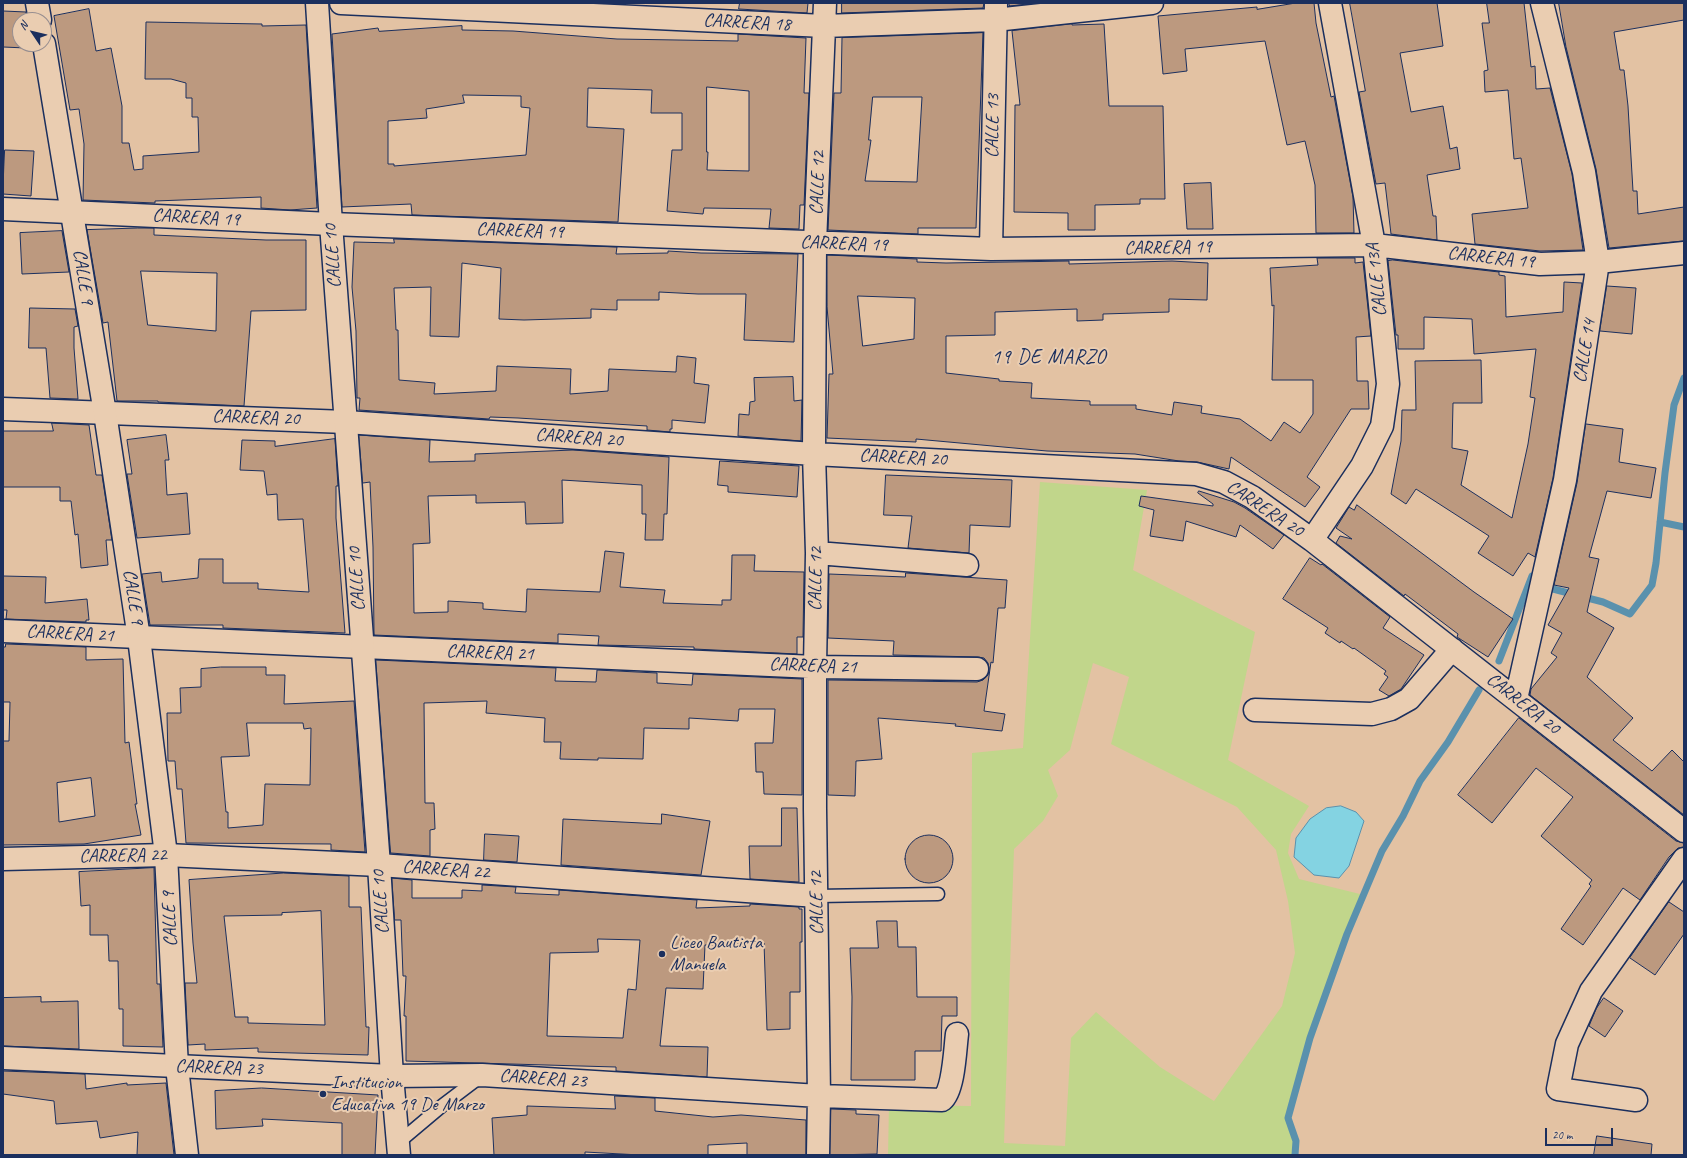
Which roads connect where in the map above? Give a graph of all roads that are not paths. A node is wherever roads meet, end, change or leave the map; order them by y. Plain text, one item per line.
1 (317, 3) edge
2 (341, 3) edge
3 (825, 3) edge
4 (1152, 3) edge
5 (1330, 3) edge
6 (1542, 3) edge
7 (631, 10) edge
8 (996, 11) edge
9 (824, 26) junction
10 (45, 52) edge
11 (3, 209) edge
12 (73, 212) junction
13 (331, 224) junction
14 (815, 243) junction
15 (1374, 245) junction
16 (991, 250) junction
17 (1684, 253) edge
18 (1598, 262) junction
19 (3, 409) edge
20 (105, 413) junction
21 (346, 422) junction
22 (814, 454) junction
23 (1312, 540) junction
24 (818, 553) junction
25 (967, 565) dead end
26 (3, 632) edge
27 (139, 638) junction
28 (362, 647) junction
29 (1452, 649) junction
30 (815, 667) junction
31 (977, 669) dead end
32 (1516, 699) junction
33 (1255, 710) dead end
34 (1684, 831) edge
35 (166, 855) junction
36 (1684, 858) edge
37 (3, 859) edge
38 (379, 865) junction
39 (938, 894) dead end
40 (817, 896) junction
41 (957, 1034) dead end
42 (3, 1058) edge
43 (177, 1067) junction
44 (482, 1075) junction
45 (392, 1076) junction
46 (819, 1096) junction
47 (1636, 1100) dead end
48 (399, 1149) edge
49 (187, 1155) edge
50 (818, 1155) edge

1 - 13 street, CALLE 10
2 - 7 street, CARRERA 18
3 - 9 street, CALLE 12
4 - 8 street, CARRERA 18
5 - 15 street, CALLE 13A
6 - 18 street, CALLE 14
7 - 9 street, CARRERA 18
8 - 9 street, CARRERA 18
8 - 16 street, CALLE 13
9 - 14 street, CALLE 12
10 - 12 street, CALLE 9
11 - 12 street, CARRERA 19
12 - 13 street, CARRERA 19
12 - 20 street, CALLE 9
13 - 14 street, CARRERA 19
13 - 21 street, CALLE 10
14 - 16 street, CARRERA 19
14 - 22 street, CALLE 12
15 - 16 street, CARRERA 19
15 - 18 street, CARRERA 19
15 - 23 street, CALLE 13A
17 - 18 street, CARRERA 19
18 - 32 street, CALLE 14
19 - 20 street, CARRERA 20
20 - 21 street, CARRERA 20
20 - 27 street, CALLE 9
21 - 22 street, CARRERA 20
21 - 28 street, CALLE 10
22 - 23 street, CARRERA 20
22 - 24 street, CALLE 12
23 - 29 street, CARRERA 20
24 - 25 street
24 - 30 street, CALLE 12
26 - 27 street, CARRERA 21
27 - 28 street, CARRERA 21
27 - 35 street, CALLE 9
28 - 30 street, CARRERA 21
28 - 38 street, CALLE 10
29 - 32 street, CARRERA 20
29 - 33 street
30 - 31 street, CARRERA 21
30 - 40 street, CALLE 12
32 - 34 street, CARRERA 20
35 - 37 street, CARRERA 22
35 - 38 street, CARRERA 22
35 - 43 street, CALLE 9
36 - 47 street
38 - 40 street, CARRERA 22
38 - 45 street, CALLE 10
39 - 40 lane
40 - 46 street, CALLE 12
41 - 46 street, CARRERA 23
42 - 43 street, CARRERA 23
43 - 45 street, CARRERA 23
43 - 49 street, CALLE 9
44 - 45 street, CARRERA 23
44 - 46 street, CARRERA 23
44 - 48 lane
45 - 48 street, CALLE 10
46 - 50 street, CALLE 12

